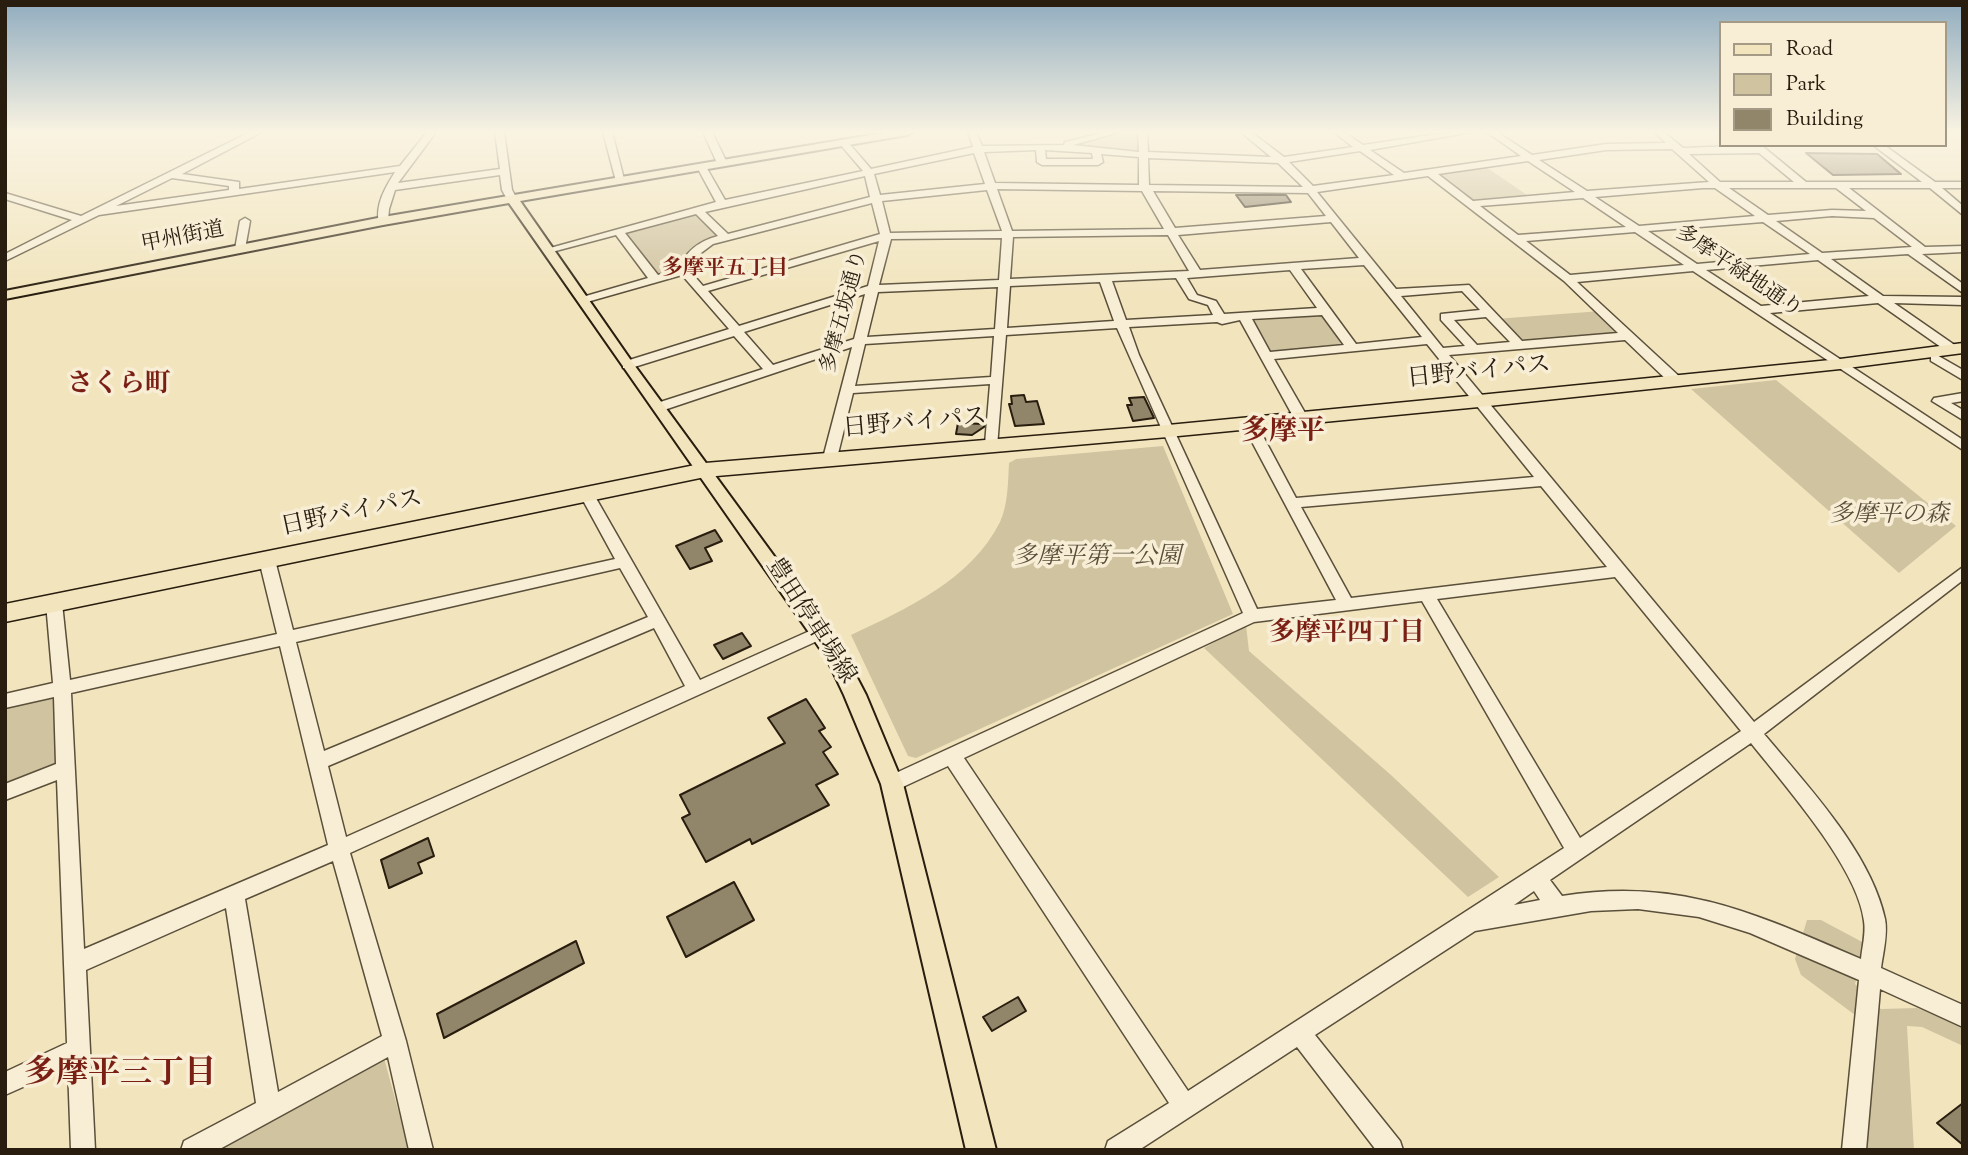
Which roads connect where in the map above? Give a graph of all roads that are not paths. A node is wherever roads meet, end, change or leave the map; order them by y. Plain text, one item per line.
1 (150, 186) edge
2 (235, 186) edge
3 (282, 186) edge
4 (400, 186) edge
5 (461, 186) edge
6 (506, 186) edge
7 (591, 186) edge
8 (712, 186) edge
9 (802, 186) edge
10 (872, 186) edge
11 (992, 186) junction
12 (1306, 186) edge
13 (1336, 186) edge
14 (1446, 186) edge
15 (1573, 186) edge
16 (1719, 186) junction
17 (1727, 186) edge
18 (1839, 186) edge
19 (1933, 186) edge
20 (392, 187) joint
21 (1145, 188) junction
22 (461, 189) dead end
23 (1309, 190) junction
24 (233, 193) junction
25 (1587, 195) junction
26 (5, 196) edge
27 (512, 199) junction
28 (875, 199) junction
29 (722, 204) junction
30 (1469, 204) junction
31 (698, 210) junction
32 (99, 212) junction
33 (1963, 212) edge
34 (1876, 215) junction
35 (1766, 218) junction
36 (1333, 219) junction
37 (82, 220) junction
38 (245, 220) dead end
39 (383, 221) junction
40 (1638, 229) junction
41 (618, 232) junction
42 (1170, 232) junction
43 (1008, 234) junction
44 (724, 236) junction
45 (886, 236) junction
46 (1515, 239) junction
47 (5, 247) edge
48 (26, 248) junction
49 (240, 249) junction
50 (1963, 249) edge
51 (548, 250) junction
52 (1916, 251) junction
53 (1820, 257) junction
54 (5, 258) edge
55 (1367, 261) junction
56 (1293, 267) junction
57 (1696, 268) junction
58 (684, 271) junction
59 (1196, 274) junction
60 (1180, 275) junction
61 (655, 279) junction
62 (1105, 279) junction
63 (1568, 279) junction
64 (1005, 284) junction
65 (871, 289) junction
66 (700, 290) junction
67 (1963, 290) edge
68 (1392, 293) junction
69 (5, 295) edge
70 (1880, 299) junction
71 (583, 300) junction
72 (1963, 301) edge
73 (1759, 310) junction
74 (1325, 311) junction
75 (1489, 313) junction
76 (1245, 318) junction
77 (1222, 320) junction
78 (1121, 326) junction
79 (736, 331) junction
80 (1001, 332) junction
81 (1628, 336) junction
82 (1430, 340) junction
83 (859, 341) junction
84 (1519, 345) junction
85 (1352, 347) junction
86 (1474, 349) junction
87 (1440, 352) junction
88 (1953, 353) edge
89 (1267, 356) junction
90 (1840, 364) junction
91 (627, 365) junction
92 (771, 370) junction
93 (1963, 376) edge
94 (997, 380) junction
95 (1676, 381) junction
96 (846, 390) junction
97 (1963, 397) edge
98 (1479, 401) junction
99 (659, 407) junction
100 (1963, 416) edge
101 (1301, 418) junction
102 (1249, 423) junction
103 (1168, 431) junction
104 (992, 444) junction
105 (1963, 446) edge
106 (830, 458) junction
107 (705, 470) junction
108 (1546, 481) junction
109 (586, 493) junction
110 (1293, 503) junction
111 (267, 560) junction
112 (624, 562) junction
113 (1618, 571) junction
114 (1963, 572) edge
115 (1427, 595) junction
116 (54, 603) junction
117 (1346, 604) junction
118 (5, 614) edge
119 (1252, 617) junction
120 (657, 620) junction
121 (820, 632) junction
122 (286, 639) junction
123 (62, 688) junction
124 (696, 689) junction
125 (5, 701) edge
126 (1752, 733) junction
127 (952, 756) junction
128 (318, 762) junction
129 (65, 769) junction
130 (892, 784) junction
131 (5, 792) edge
132 (339, 849) junction
133 (1576, 850) junction
134 (1536, 877) junction
135 (234, 894) junction
136 (1556, 905) junction
137 (1468, 924) junction
138 (74, 964) junction
139 (1871, 974) junction
140 (1963, 1016) edge
141 (1299, 1032) junction
142 (395, 1041) junction
143 (78, 1050) junction
144 (5, 1084) edge
145 (1184, 1105) junction
146 (269, 1110) junction
147 (83, 1150) edge
148 (193, 1150) edge
149 (421, 1150) edge
150 (981, 1150) edge
151 (1117, 1150) edge
152 (1391, 1150) edge
153 (1854, 1150) edge

1 - 32 street
2 - 24 street
3 - 24 street
4 - 20 street
5 - 22 street
6 - 27 street
7 - 27 main road, 甲州街道
8 - 29 street
9 - 29 street
10 - 28 street, 多摩五坂通り
11 - 21 street
11 - 28 street
11 - 43 street
12 - 23 street
13 - 23 street
14 - 30 street
15 - 25 street, 多摩平緑地通り
16 - 17 street
16 - 25 street
16 - 35 street
18 - 34 street
19 - 33 street
20 - 39 street
21 - 23 street
21 - 42 street
23 - 36 street
24 - 32 street
25 - 30 street
25 - 40 street, 多摩平緑地通り
26 - 37 street
27 - 39 main road, 甲州街道
27 - 51 main road, 豊田停車場線
28 - 44 street
28 - 45 street, 多摩五坂通り
29 - 31 street
30 - 46 street
31 - 41 street
31 - 44 street
32 - 37 street
34 - 35 street
34 - 52 street
35 - 40 street
35 - 53 street
36 - 42 street
36 - 55 street
37 - 48 street
38 - 49 street
39 - 49 main road, 甲州街道
40 - 46 street
40 - 57 street, 多摩平緑地通り
41 - 51 street
41 - 61 street
42 - 43 street
42 - 59 street
43 - 45 street
43 - 64 street
44 - 58 street
45 - 65 street, 多摩五坂通り
45 - 66 street
46 - 63 street
47 - 48 street
48 - 54 street
49 - 69 main road, 甲州街道
50 - 52 street
51 - 71 main road, 豊田停車場線
52 - 53 street
52 - 67 street
53 - 57 street
53 - 70 street
55 - 56 street
55 - 68 street
56 - 59 street
56 - 74 street
57 - 63 street
57 - 73 street, 多摩平緑地通り
58 - 61 street
58 - 66 street
59 - 60 street
60 - 62 street
60 - 77 street
61 - 71 street
62 - 64 street
62 - 78 street
63 - 81 street
64 - 65 street
64 - 80 street
65 - 79 street
65 - 83 street, 多摩五坂通り
66 - 79 street
68 - 75 street
68 - 82 street
70 - 72 street
70 - 73 street
70 - 88 street
71 - 91 main road, 豊田停車場線
73 - 90 street, 多摩平緑地通り
74 - 76 street
74 - 85 street
75 - 84 street
75 - 86 street
76 - 77 street
76 - 89 street
77 - 78 street
78 - 80 street
78 - 103 street
79 - 91 street
79 - 92 street
80 - 83 street
80 - 94 street
81 - 84 street
81 - 95 street
82 - 85 street
82 - 87 street
83 - 92 street
83 - 96 street, 多摩五坂通り
84 - 86 street
85 - 89 street
86 - 87 street
87 - 98 street
88 - 90 highway, 日野バイパス
88 - 93 street
89 - 101 street
90 - 95 highway, 日野バイパス
90 - 105 street, 多摩平緑地通り
91 - 99 main road, 豊田停車場線
92 - 99 street
94 - 96 street
94 - 104 street
95 - 98 highway, 日野バイパス
96 - 106 street, 多摩五坂通り
97 - 100 street
98 - 101 highway, 日野バイパス
98 - 108 street
99 - 107 main road, 豊田停車場線
101 - 102 highway, 日野バイパス
102 - 103 highway, 日野バイパス
102 - 110 street
103 - 104 highway, 日野バイパス
103 - 119 street
104 - 106 highway, 日野バイパス
106 - 107 highway, 日野バイパス
107 - 109 highway, 日野バイパス
107 - 121 main road, 豊田停車場線
108 - 110 street
108 - 113 street
109 - 111 highway, 日野バイパス
109 - 112 street
110 - 117 street
111 - 116 highway, 日野バイパス
111 - 122 street
112 - 120 street
112 - 122 street
113 - 115 street
113 - 126 street
114 - 126 street
115 - 117 street
115 - 133 street
116 - 118 highway, 日野バイパス
116 - 123 street
117 - 119 street
119 - 127 street
120 - 124 street
120 - 128 street
121 - 124 street
121 - 130 main road, 豊田停車場線
122 - 123 street
122 - 128 street
123 - 125 street
123 - 129 street
124 - 132 street
126 - 133 street
126 - 139 street
127 - 130 street
127 - 145 street
128 - 132 street
129 - 131 street
129 - 138 street
130 - 150 main road, 豊田停車場線
132 - 135 street
132 - 142 street
133 - 134 street
134 - 136 street
134 - 137 street
135 - 138 street
135 - 146 street
136 - 137 street
136 - 139 street
137 - 141 street
138 - 143 street
139 - 140 street
139 - 153 street
141 - 145 street
141 - 152 street
142 - 146 street
142 - 149 street
143 - 144 street
143 - 147 street
145 - 151 street
146 - 148 street

